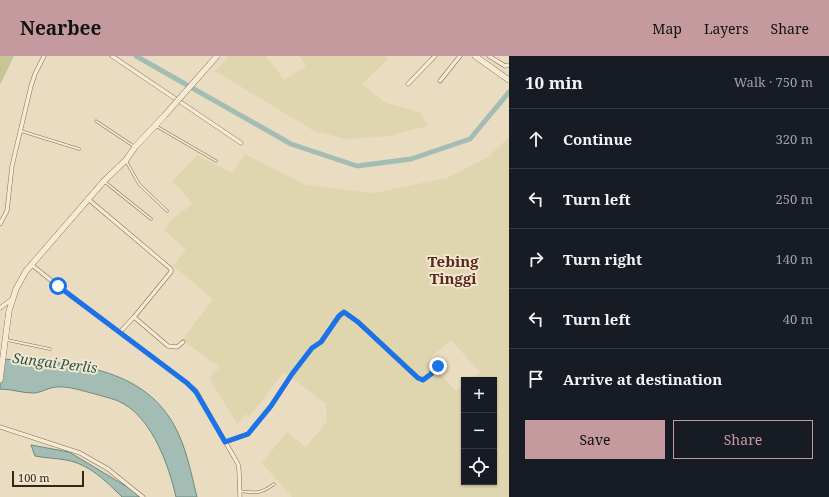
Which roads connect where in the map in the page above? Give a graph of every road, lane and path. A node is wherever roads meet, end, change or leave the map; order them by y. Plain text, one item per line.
1 (44, 56) edge
2 (112, 56) edge
3 (217, 56) edge
4 (435, 56) edge
5 (460, 56) edge
6 (475, 56) edge
7 (489, 56) edge
8 (509, 65) edge
9 (507, 78) edge
10 (440, 81) dead end
11 (408, 84) dead end
12 (96, 121) dead end
13 (155, 125) junction
14 (20, 131) junction
15 (241, 143) dead end
16 (135, 147) junction
17 (79, 149) dead end
18 (126, 160) junction
19 (216, 161) dead end
20 (104, 181) junction
21 (88, 199) junction
22 (167, 211) dead end
23 (151, 219) dead end
24 (0, 224) edge
25 (32, 265) junction
26 (12, 298) junction
27 (0, 308) edge
28 (134, 317) junction
29 (120, 332) junction
30 (5, 340) junction
31 (183, 342) dead end
32 (50, 349) dead end
33 (2, 351) edge
34 (438, 366) dead end
35 (0, 380) edge
36 (0, 426) edge
37 (225, 442) junction
38 (274, 484) dead end
39 (240, 491) junction
40 (143, 497) edge
41 (240, 497) edge

1 - 14 street
2 - 15 street
3 - 13 main road, bridge
4 - 11 street
5 - 10 street
6 - 9 main road
7 - 8 street
12 - 16 lane
13 - 16 main road
13 - 19 lane
14 - 17 lane
14 - 24 street
16 - 18 main road
18 - 20 main road
18 - 22 lane
20 - 21 main road
20 - 23 lane
21 - 25 main road
21 - 28 street
25 - 26 main road
25 - 29 street
26 - 27 street
26 - 30 main road
28 - 29 street
28 - 31 street
29 - 37 street
30 - 32 lane
30 - 33 main road
33 - 35 main road
34 - 37 street
36 - 40 street
37 - 39 street
38 - 39 lane
39 - 41 street

